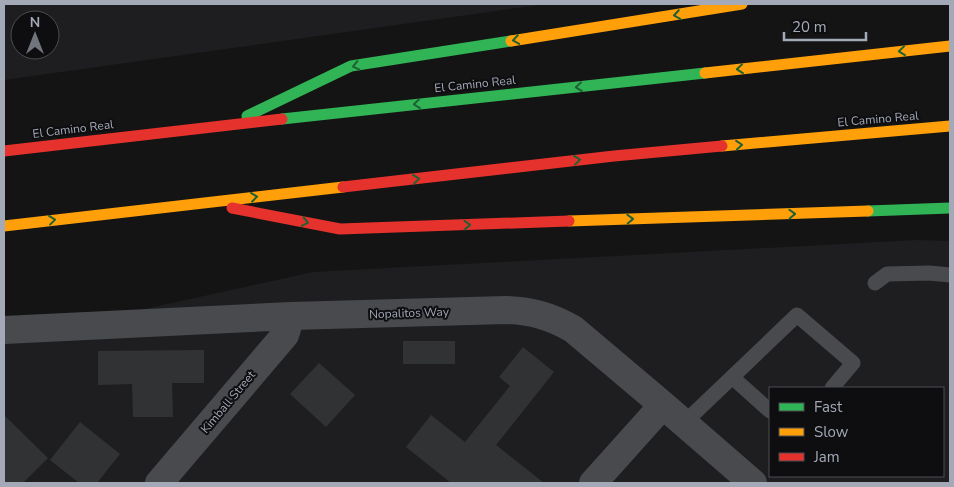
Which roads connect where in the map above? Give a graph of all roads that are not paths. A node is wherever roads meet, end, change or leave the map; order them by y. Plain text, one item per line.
1 (742, 4) edge
2 (950, 46) edge
3 (228, 125) junction
4 (950, 126) edge
5 (4, 151) edge
6 (206, 202) junction
7 (950, 208) edge
8 (4, 226) edge
9 (950, 275) edge
10 (875, 283) dead end
11 (292, 316) junction
12 (4, 330) edge
13 (732, 377) junction
14 (833, 387) edge
15 (663, 405) junction
16 (769, 410) edge
17 (684, 423) junction
18 (159, 483) edge
19 (594, 483) edge
20 (753, 483) edge

1 -> 3 highway
2 -> 3 highway, El Camino Real
3 - 5 highway, El Camino Real
6 -> 4 highway, El Camino Real
6 -> 7 highway
8 -> 6 highway, El Camino Real
9 - 10 lane
11 - 12 street, Nopalitos Way
11 - 15 street, Nopalitos Way
11 - 18 street, Kimball Street
13 - 14 lane
13 - 16 lane
13 - 17 lane
15 - 17 street, Nopalitos Way
15 - 19 street
17 - 20 street, Nopalitos Way

